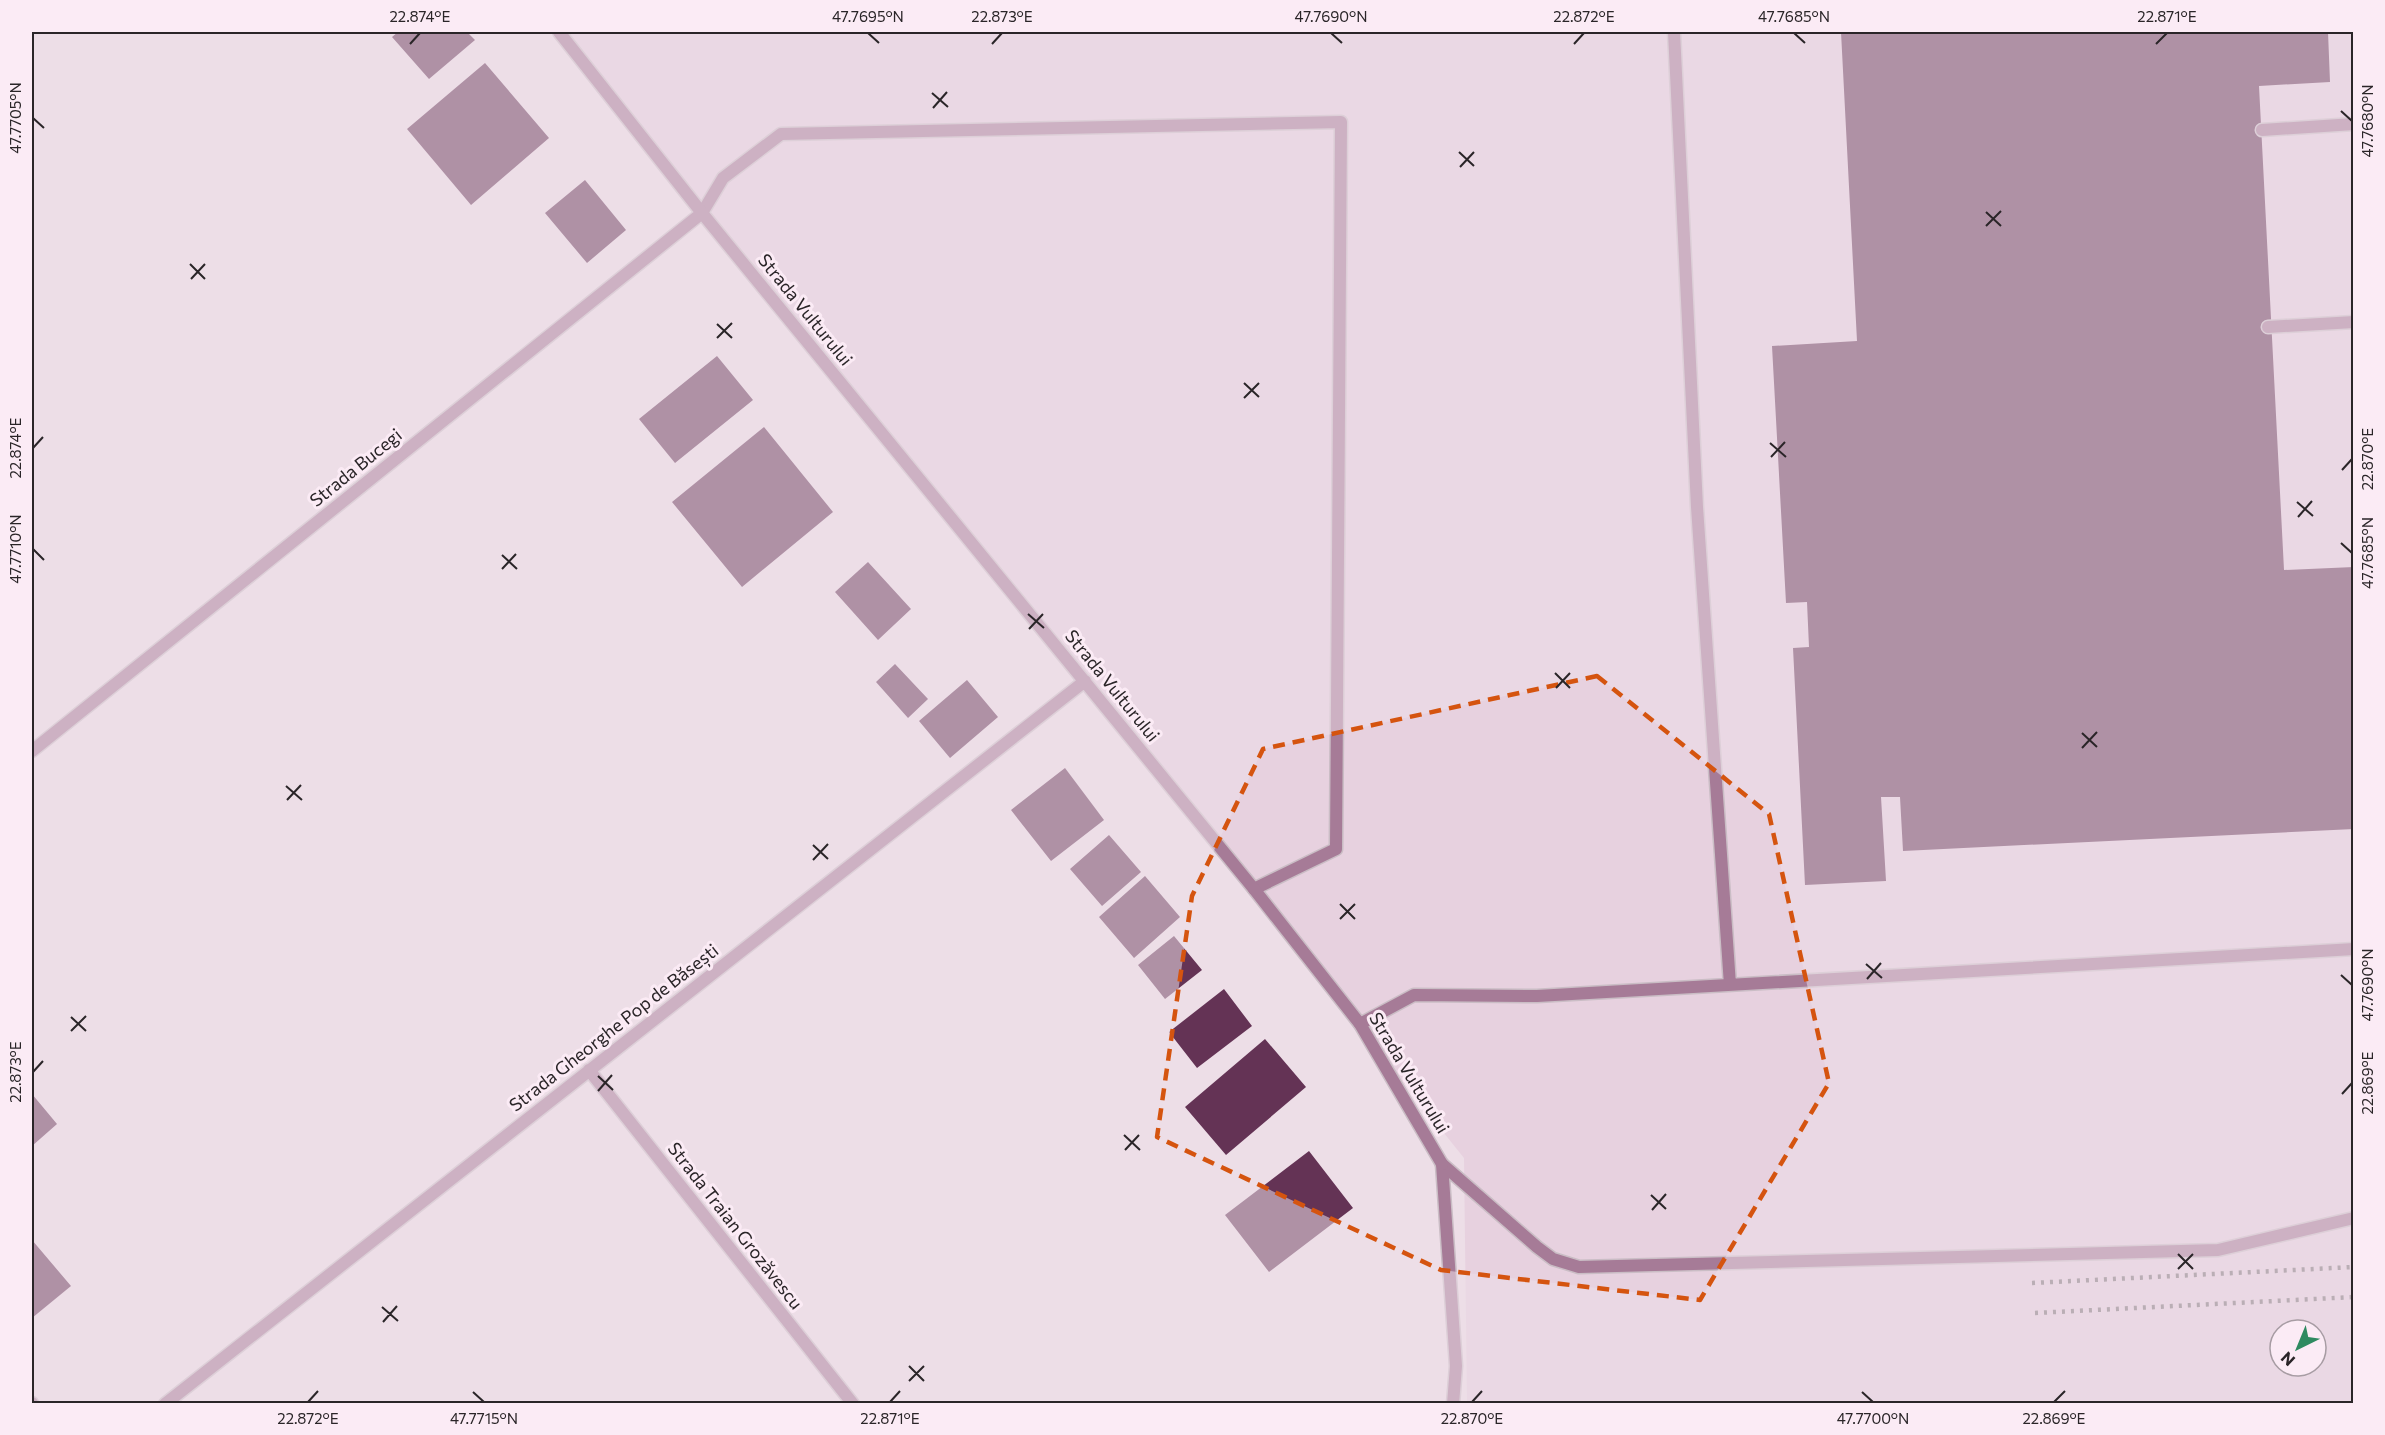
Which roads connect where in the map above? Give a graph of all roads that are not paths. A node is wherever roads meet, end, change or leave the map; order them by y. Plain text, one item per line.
1 (559, 32) edge
2 (1674, 32) edge
3 (2354, 124) edge
4 (2262, 129) dead end
5 (702, 213) junction
6 (2354, 322) edge
7 (2268, 327) dead end
8 (1085, 681) junction
9 (32, 751) edge
10 (1254, 889) junction
11 (2354, 949) edge
12 (1730, 985) junction
13 (1360, 1024) junction
14 (590, 1070) junction
15 (1442, 1164) junction
16 (2354, 1218) edge
17 (165, 1404) edge
18 (853, 1404) edge
19 (1453, 1404) edge

1 - 5 street, Strada Vulturului
2 - 12 street
3 - 4 street
5 - 8 street, Strada Vulturului
5 - 9 street, Strada Bucegi
5 - 10 street
6 - 7 street
8 - 10 street, Strada Vulturului
8 - 14 street, Strada Gheorghe Pop de Băsești
10 - 13 street, Strada Vulturului
11 - 12 street
12 - 13 street
13 - 15 street, Strada Vulturului
14 - 17 street, Strada Gheorghe Pop de Băsești
14 - 18 street, Strada Traian Grozăvescu
15 - 16 street
15 - 19 street, Strada Vulturului

